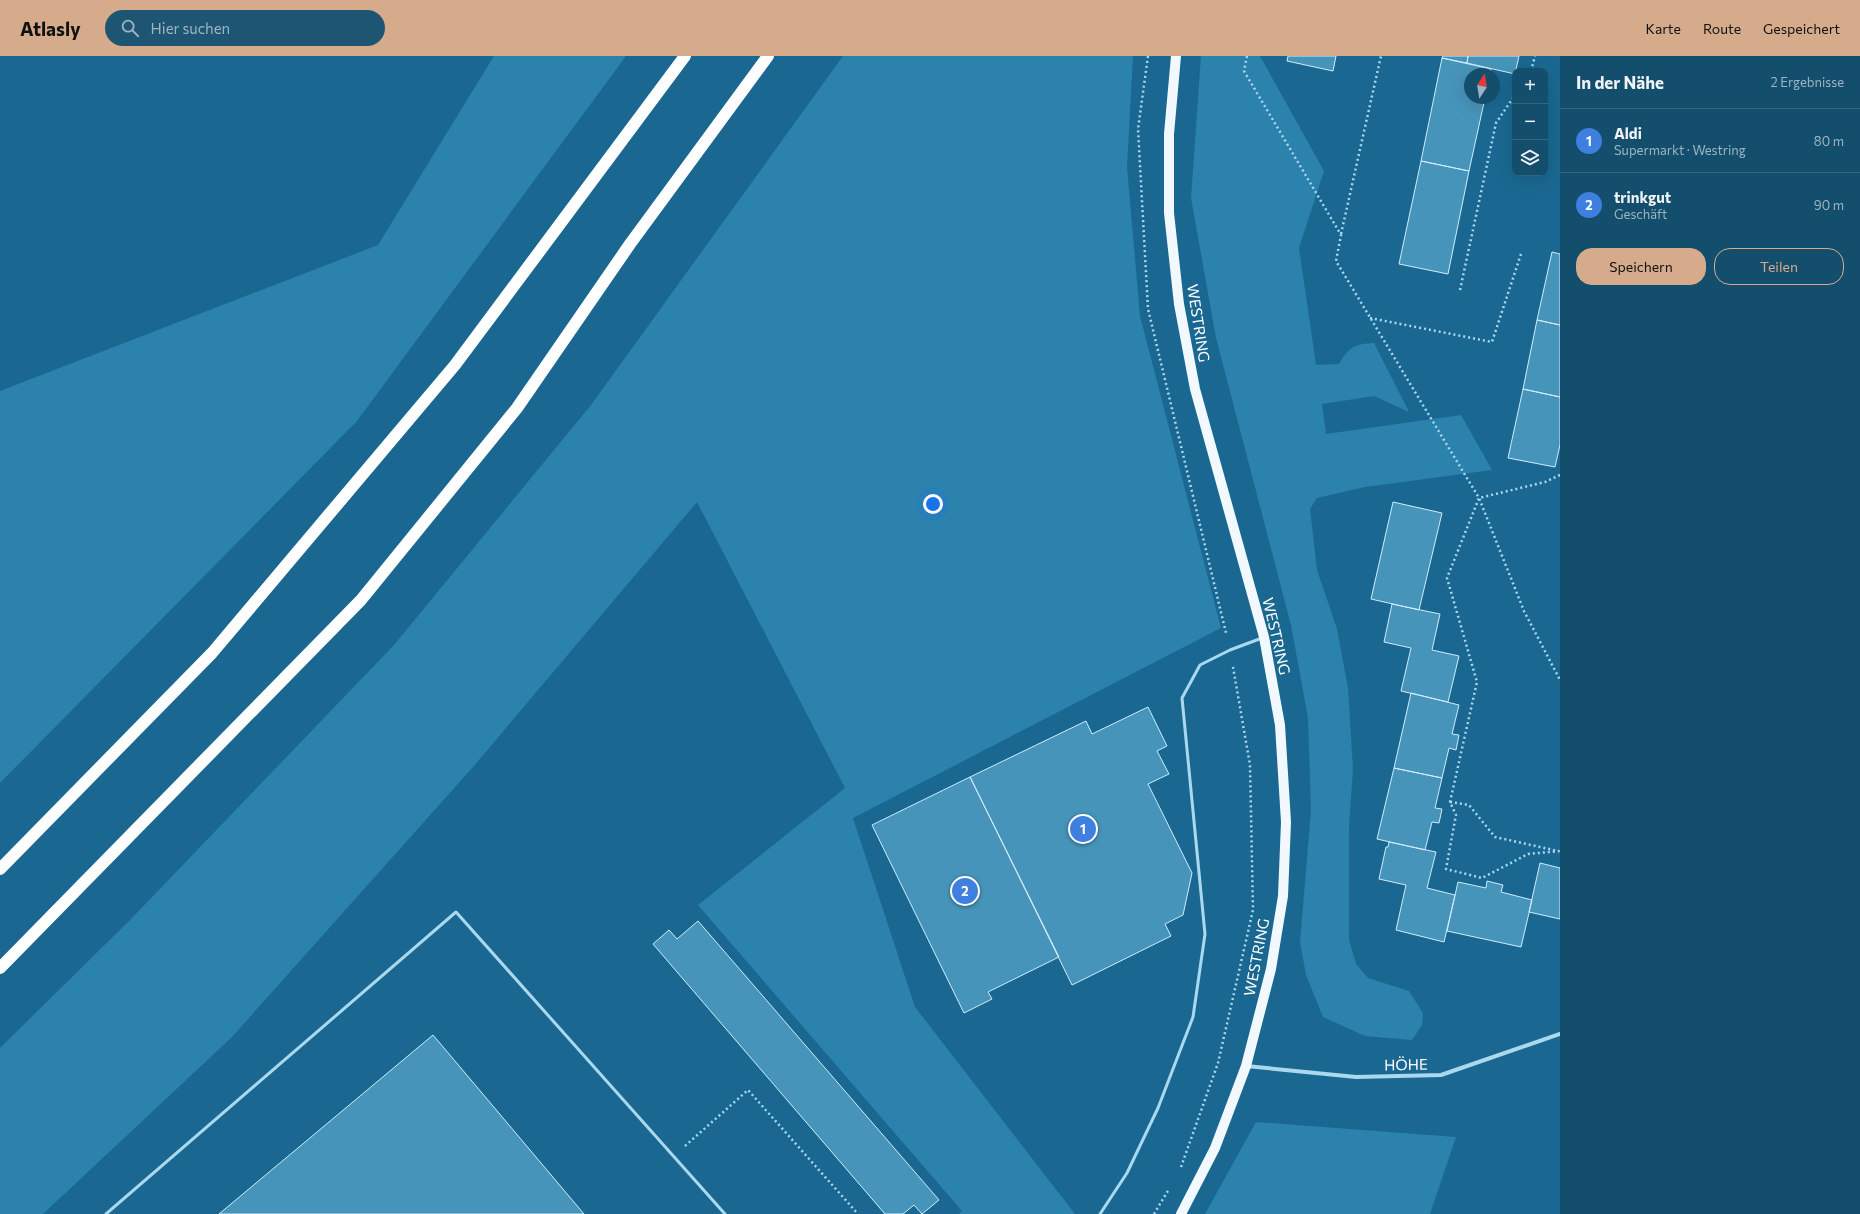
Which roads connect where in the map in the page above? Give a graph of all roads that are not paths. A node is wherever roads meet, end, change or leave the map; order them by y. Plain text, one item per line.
1 (685, 56) edge
2 (768, 56) edge
3 (1176, 56) edge
4 (1264, 637) junction
5 (0, 869) edge
6 (0, 968) edge
7 (1560, 1034) edge
8 (1246, 1066) junction
9 (106, 1214) edge
10 (724, 1214) edge
11 (1100, 1214) edge
12 (1181, 1214) edge

1 - 5 highway
2 - 6 highway
3 - 4 main road, WESTRING
4 - 8 main road, WESTRING
4 - 11 lane
7 - 8 street, HÖHE
8 - 12 main road, WESTRING
9 - 10 lane

